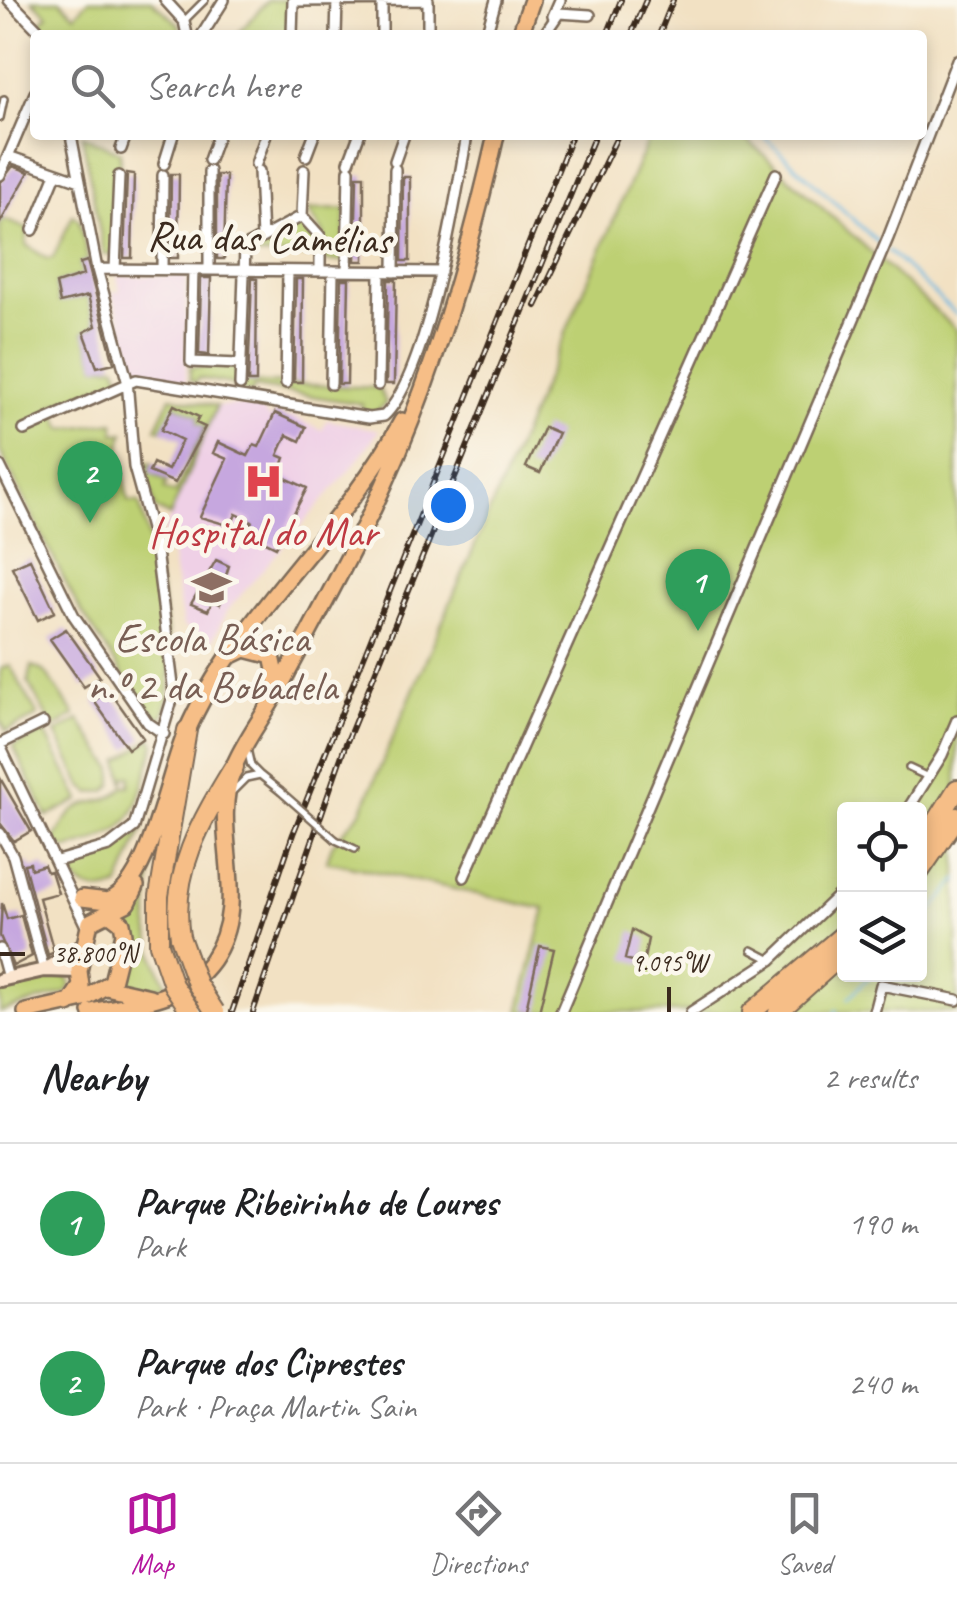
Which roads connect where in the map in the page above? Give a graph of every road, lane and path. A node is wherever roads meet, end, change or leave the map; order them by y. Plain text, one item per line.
1 (9, 0) edge
2 (165, 0) edge
3 (205, 0) edge
4 (224, 0) edge
5 (293, 0) edge
6 (352, 0) edge
7 (428, 0) edge
8 (496, 0) edge
9 (520, 0) edge
10 (532, 0) edge
11 (560, 0) edge
12 (337, 1) edge
13 (382, 1) edge
14 (590, 15) dead end
15 (553, 16) junction
16 (184, 21) junction
17 (38, 30) edge
18 (186, 30) edge
19 (205, 30) edge
20 (292, 30) edge
21 (336, 30) edge
22 (382, 30) edge
23 (428, 30) edge
24 (487, 30) edge
25 (519, 30) edge
26 (521, 30) edge
27 (546, 30) edge
28 (957, 60) edge
29 (4, 100) dead end
30 (30, 103) edge
31 (0, 118) edge
32 (927, 137) edge
33 (72, 140) edge
34 (124, 140) edge
35 (171, 140) edge
36 (216, 140) edge
37 (265, 140) edge
38 (312, 140) edge
39 (358, 140) edge
40 (402, 140) edge
41 (465, 140) edge
42 (495, 140) edge
43 (926, 140) edge
44 (121, 149) dead end
45 (4, 154) edge
46 (306, 156) dead end
47 (304, 170) dead end
48 (56, 174) junction
49 (776, 174) dead end
50 (0, 175) edge
51 (119, 176) dead end
52 (80, 181) junction
53 (302, 216) junction
54 (33, 230) dead end
55 (262, 238) junction
56 (115, 268) junction
57 (97, 269) junction
58 (162, 269) junction
59 (193, 270) junction
60 (209, 270) junction
61 (241, 270) junction
62 (288, 271) junction
63 (320, 271) junction
64 (333, 271) junction
65 (347, 271) junction
66 (380, 272) junction
67 (394, 272) junction
68 (441, 272) junction
69 (240, 364) junction
70 (286, 383) dead end
71 (128, 384) junction
72 (331, 384) dead end
73 (240, 385) dead end
74 (378, 385) dead end
75 (422, 387) junction
76 (24, 430) dead end
77 (0, 466) edge
78 (12, 493) junction
79 (0, 499) edge
80 (228, 657) junction
81 (276, 693) junction
82 (957, 720) edge
83 (43, 723) dead end
84 (187, 730) junction
85 (164, 734) junction
86 (247, 744) junction
87 (0, 745) edge
88 (234, 767) junction
89 (908, 768) dead end
90 (260, 775) junction
91 (928, 777) junction
92 (957, 790) edge
93 (913, 802) edge
94 (223, 812) junction
95 (957, 817) edge
96 (0, 833) edge
97 (927, 837) edge
98 (354, 849) dead end
99 (927, 860) edge
100 (57, 861) junction
101 (139, 868) junction
102 (464, 877) dead end
103 (76, 892) junction
104 (842, 892) edge
105 (105, 914) junction
106 (86, 936) junction
107 (837, 940) edge
108 (0, 948) edge
109 (752, 950) dead end
110 (837, 959) edge
111 (771, 960) junction
112 (44, 970) junction
113 (80, 975) junction
114 (4, 979) edge
115 (102, 988) junction
116 (159, 998) junction
117 (957, 1000) edge
118 (69, 1004) junction
119 (26, 1012) edge
120 (91, 1012) edge
121 (190, 1012) edge
122 (216, 1012) edge
123 (561, 1012) edge
124 (691, 1012) edge
125 (752, 1012) edge
126 (778, 1012) edge
127 (874, 1012) edge

1 - 17 street
2 - 16 street
3 - 16 lane
4 - 19 street
5 - 12 street
5 - 20 street
6 - 12 street
6 - 13 street
7 - 13 street
7 - 23 street
8 - 24 street
9 - 25 main road
10 - 26 main road
11 - 15 street
12 - 21 street
13 - 22 street
14 - 15 street
15 - 27 street
16 - 18 street
28 - 32 street
29 - 31 lane
30 - 45 street
33 - 52 street
34 - 44 street
35 - 58 street
36 - 60 street
37 - 55 street
38 - 46 street
39 - 65 street
40 - 67 street
41 - 68 street
42 - 75 main road
43 - 123 street
45 - 48 street
45 - 50 street
47 - 53 street
48 - 52 street
48 - 54 street
49 - 102 street
51 - 56 street
52 - 57 street
53 - 55 street
53 - 63 street
55 - 61 street
56 - 57 street, Rua das Camélias
56 - 58 street, Rua das Camélias
57 - 71 street
58 - 59 street, Rua das Camélias
59 - 60 street, Rua das Camélias
59 - 69 street
60 - 61 street, Rua das Camélias
61 - 62 street, Rua das Camélias
61 - 69 street
62 - 63 street, Rua das Camélias
62 - 70 street
63 - 64 street, Rua das Camélias
64 - 65 street, Rua das Camélias
64 - 72 street
65 - 66 street, Rua das Camélias
66 - 67 street, Rua das Camélias
66 - 74 street
67 - 68 street, Rua das Camélias
68 - 71 street
69 - 73 street
71 - 76 street
71 - 85 street
75 - 80 main road
75 - 81 main road
77 - 78 street
78 - 79 street
78 - 85 street
80 - 81 main road
80 - 84 main road
81 - 86 main road
82 - 91 street
83 - 87 street
84 - 101 main road
84 - 121 highway, bridge
85 - 100 street
86 - 88 main road
86 - 90 lane
87 - 100 street
88 - 94 main road
88 - 122 highway, bridge
89 - 91 lane
90 - 94 lane
90 - 98 lane, bridge
91 - 93 street
92 - 97 highway
94 - 116 main road
95 - 99 highway
96 - 112 street
100 - 103 street
101 - 103 main road
101 - 105 main road
103 - 105 street
103 - 106 street
104 - 111 street
105 - 106 main road
105 - 115 main road
106 - 112 street
106 - 113 main road
107 - 125 highway
108 - 114 street
109 - 111 lane
110 - 126 highway
111 - 124 street
112 - 113 street
112 - 114 street
113 - 115 main road
113 - 118 main road
115 - 116 main road
115 - 118 main road
116 - 120 main road
117 - 127 street
118 - 119 main road

